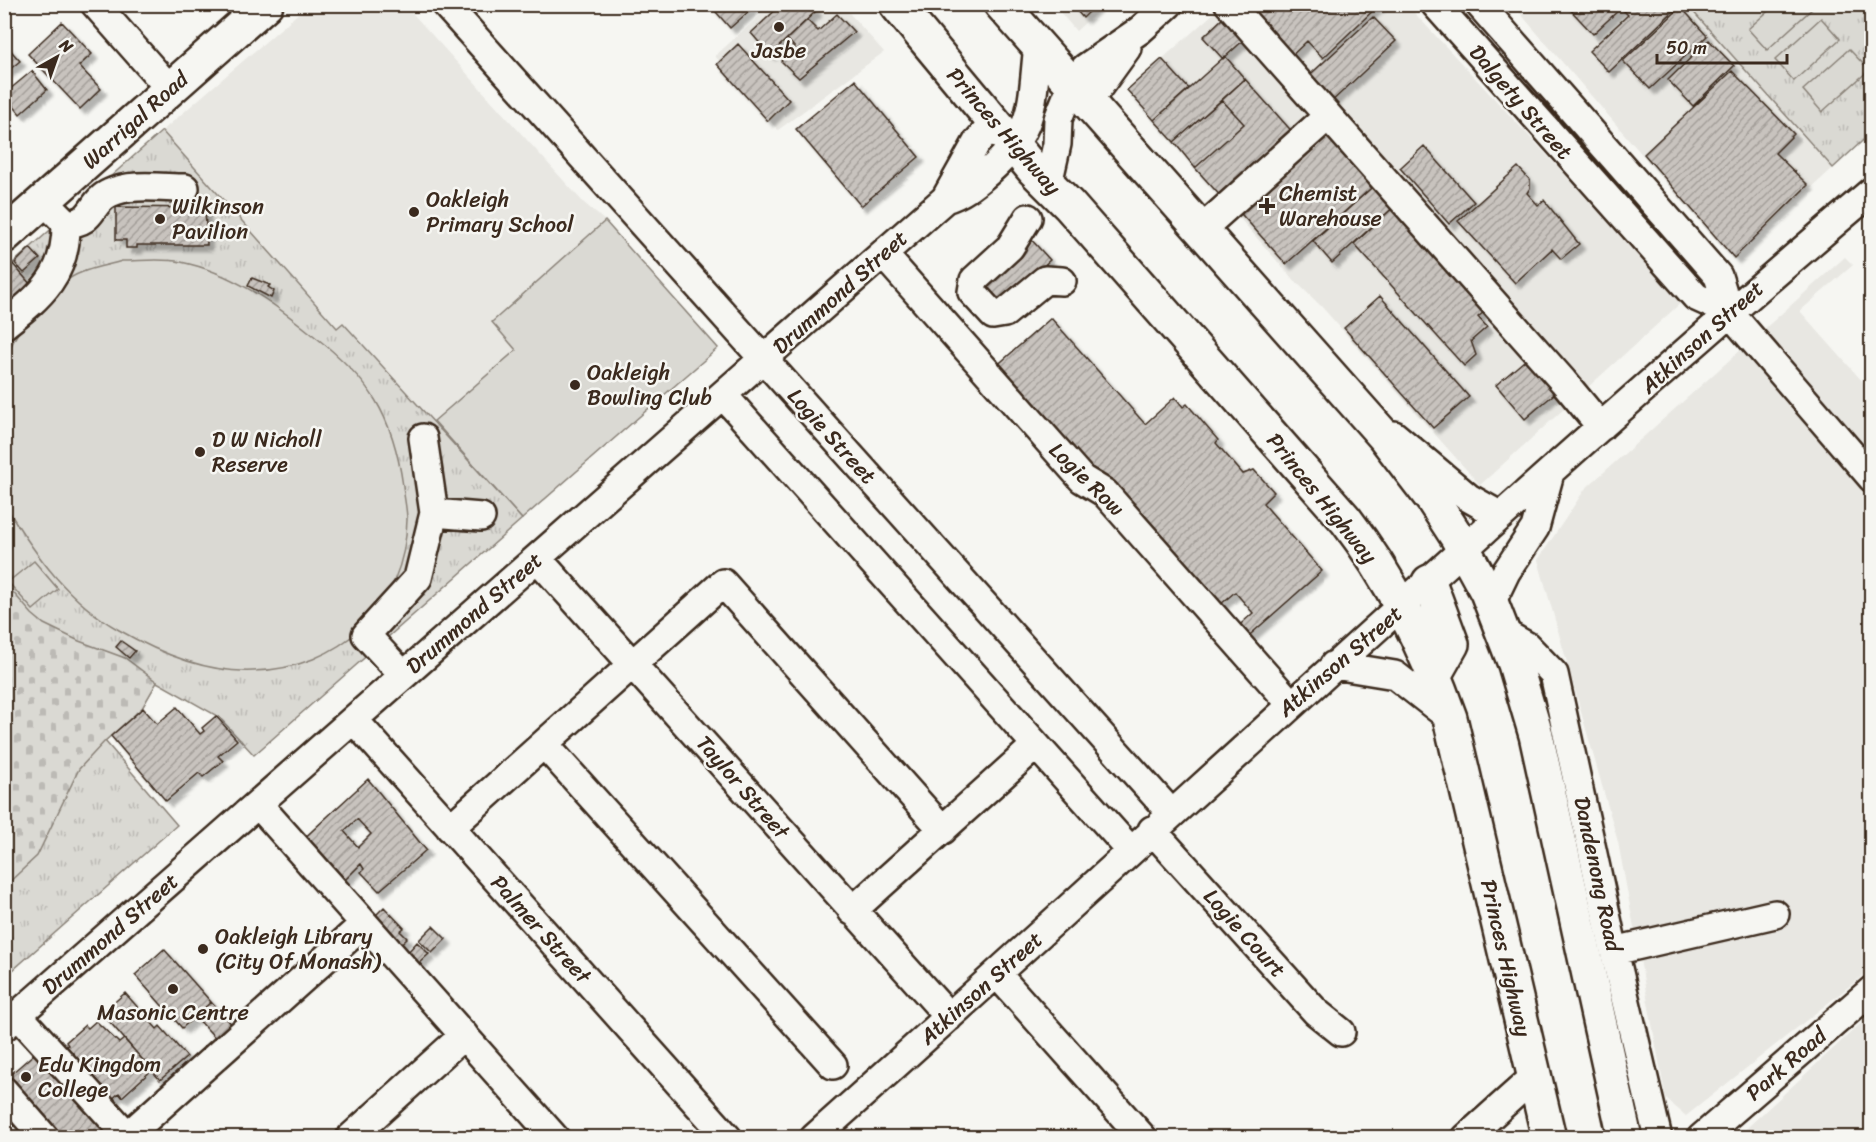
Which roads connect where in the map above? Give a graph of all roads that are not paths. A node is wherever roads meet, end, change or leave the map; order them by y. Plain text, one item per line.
1 (95, 4) edge
2 (266, 4) edge
3 (445, 4) edge
4 (896, 4) edge
5 (1001, 4) edge
6 (1169, 4) edge
7 (1229, 4) edge
8 (1435, 4) edge
9 (1479, 5) edge
10 (1454, 27) junction
11 (1038, 45) junction
12 (170, 89) junction
13 (1080, 93) junction
14 (1328, 116) junction
15 (994, 123) junction
16 (1014, 147) junction
17 (1612, 156) junction
18 (1588, 178) junction
19 (1048, 184) junction
20 (185, 188) dead end
21 (1872, 191) edge
22 (945, 199) junction
23 (55, 212) junction
24 (1029, 218) dead end
25 (1201, 230) junction
26 (4, 236) edge
27 (883, 254) junction
28 (1062, 281) dead end
29 (1729, 312) junction
30 (4, 325) edge
31 (763, 360) junction
32 (723, 395) junction
33 (1353, 401) junction
34 (1601, 427) junction
35 (423, 438) dead end
36 (1550, 473) junction
37 (1872, 478) edge
38 (434, 513) junction
39 (1501, 516) junction
40 (481, 517) dead end
41 (1464, 549) junction
42 (537, 558) junction
43 (1429, 582) junction
44 (1491, 603) junction
45 (1403, 607) junction
46 (1504, 633) junction
47 (634, 664) junction
48 (1334, 665) junction
49 (1435, 674) junction
50 (403, 675) junction
51 (1291, 704) junction
52 (1450, 718) junction
53 (354, 720) junction
54 (544, 744) junction
55 (1036, 745) junction
56 (258, 804) junction
57 (1162, 821) junction
58 (450, 828) junction
59 (943, 830) junction
60 (1131, 850) junction
61 (852, 911) junction
62 (1775, 914) dead end
63 (364, 924) junction
64 (1614, 951) junction
65 (997, 974) junction
66 (1872, 990) edge
67 (949, 1017) junction
68 (11, 1021) edge
69 (1341, 1032) dead end
70 (464, 1035) junction
71 (833, 1065) dead end
72 (1534, 1077) junction
73 (4, 1091) edge
74 (126, 1136) edge
75 (45, 1137) edge
76 (350, 1137) edge
77 (555, 1137) edge
78 (728, 1137) edge
79 (814, 1137) edge
80 (1143, 1137) edge
81 (1466, 1137) edge
82 (1549, 1137) edge
83 (1625, 1137) edge
84 (1658, 1137) edge
85 (1701, 1137) edge

1 - 12 street
2 - 12 highway, Warrigal Road
3 - 31 street, Logie Street
4 - 15 highway, Princes Highway
5 - 11 highway
6 - 13 street
7 - 14 street
8 - 10 street, Dalgety Street
9 - 10 street, Dalgety Street
9 - 17 street, Dalgety Street
10 - 18 street, Dalgety Street
11 - 13 highway
11 - 16 street, Drummond Street
12 - 23 highway, Warrigal Road
13 - 19 street
13 - 25 highway
14 - 25 street
14 - 34 street
15 - 16 highway, Princes Highway
15 - 22 street, Drummond Street
16 - 19 highway, Princes Highway
16 - 22 street, Drummond Street
17 - 18 street, Dalgety Street
17 - 29 street, Dalgety Street
18 - 29 street, Dalgety Street
19 - 45 highway, Princes Highway
20 - 23 street
21 - 29 street, Atkinson Street
22 - 27 street, Drummond Street
23 - 26 highway, Warrigal Road
23 - 30 street
24 - 28 street
25 - 33 highway
27 - 31 street, Drummond Street
27 - 51 street, Logie Row
29 - 34 street, Atkinson Street
29 - 37 street, Dalgety Street
31 - 32 street, Drummond Street
31 - 57 street, Logie Street
32 - 42 street, Drummond Street
32 - 55 street
33 - 39 street
33 - 41 highway
34 - 36 street, Atkinson Street
35 - 38 street
36 - 39 street, Atkinson Street
36 - 44 street
38 - 40 street
38 - 50 street
39 - 41 street, Atkinson Street
41 - 43 street, Atkinson Street
41 - 44 highway
42 - 47 street, Taylor Street
42 - 50 street, Drummond Street
43 - 45 street, Atkinson Street
43 - 49 highway
44 - 46 highway
45 - 48 street, Atkinson Street
45 - 49 highway, Princes Highway
46 - 64 street, Dandenong Road
46 - 83 highway
47 - 54 street
47 - 59 street
47 - 61 street, Taylor Street
48 - 51 street, Atkinson Street
48 - 52 street
49 - 52 highway, Princes Highway
50 - 53 street, Drummond Street
51 - 57 street, Atkinson Street
52 - 72 highway, Princes Highway
53 - 56 street, Drummond Street
53 - 58 street, Palmer Street
54 - 58 street
54 - 71 street
55 - 59 street
55 - 60 street
56 - 63 street
56 - 68 street, Drummond Street
57 - 60 street, Atkinson Street
57 - 69 street, Logie Court
58 - 78 street, Palmer Street
59 - 61 street
60 - 65 street, Atkinson Street
61 - 67 street, Taylor Street
62 - 64 street
63 - 70 street
63 - 74 street
64 - 84 street, Dandenong Road
65 - 67 street, Atkinson Street
65 - 80 street
66 - 85 street, Park Road
67 - 79 street, Atkinson Street
68 - 74 street
70 - 76 street
70 - 77 street
72 - 81 street
72 - 82 highway, Princes Highway
73 - 75 street

